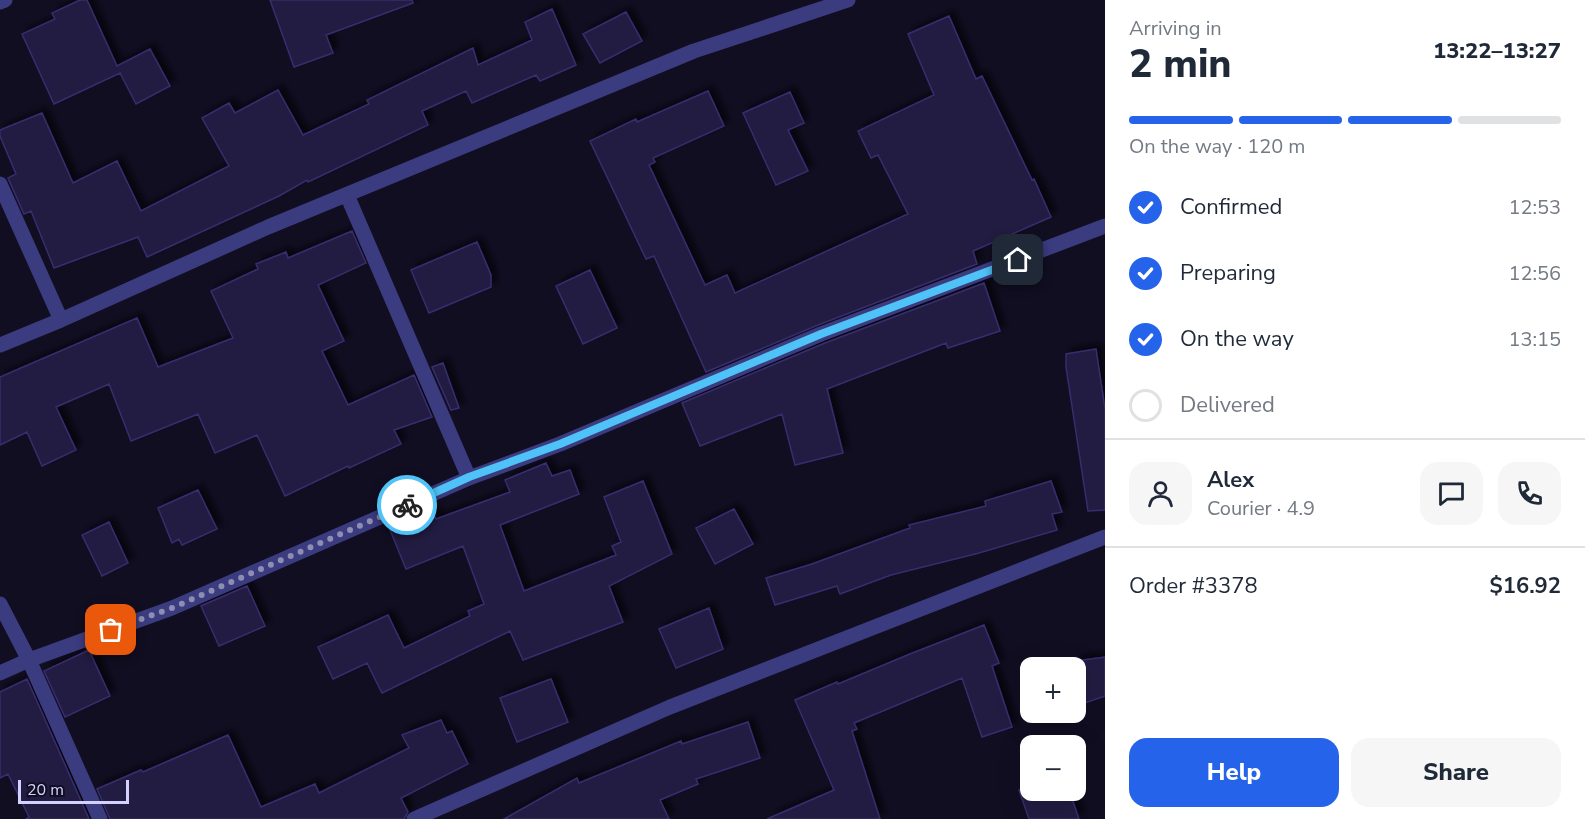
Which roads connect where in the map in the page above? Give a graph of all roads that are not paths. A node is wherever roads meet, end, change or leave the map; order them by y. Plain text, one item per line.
1 (4, 0) edge
2 (849, 0) edge
3 (0, 2) edge
4 (0, 184) edge
5 (347, 195) junction
6 (1105, 226) edge
7 (61, 320) junction
8 (0, 345) edge
9 (469, 477) junction
10 (1105, 537) edge
11 (0, 604) edge
12 (29, 660) junction
13 (0, 673) edge
14 (100, 819) edge
15 (414, 819) edge

1 - 3 street
2 - 5 street
4 - 7 street
5 - 7 street
5 - 9 street
6 - 9 street
7 - 8 street
9 - 12 street
10 - 15 street
11 - 12 street
12 - 13 street
12 - 14 street

